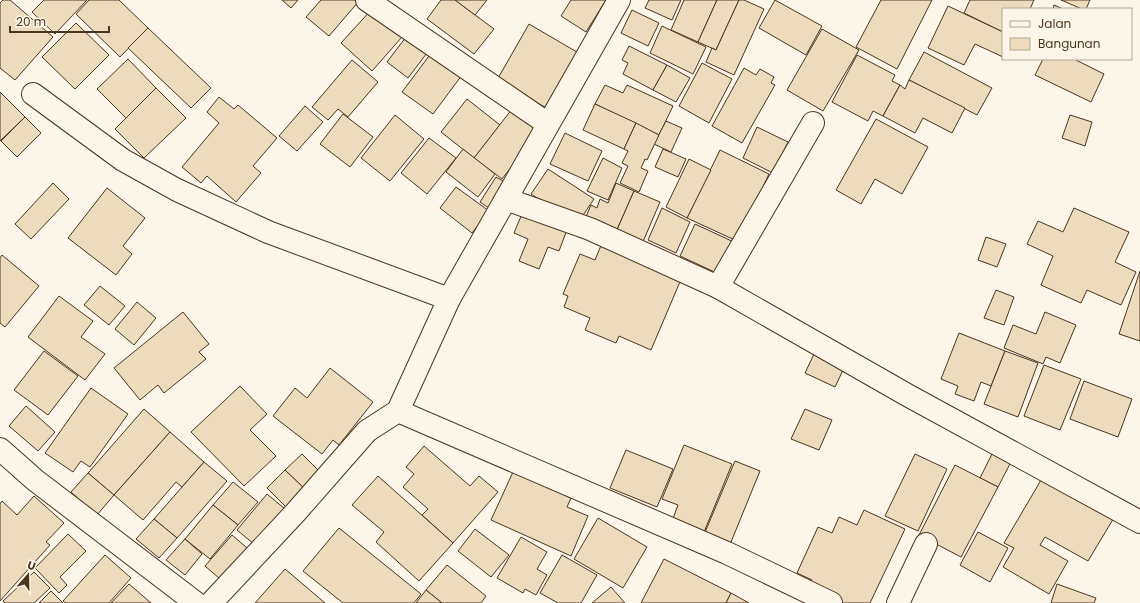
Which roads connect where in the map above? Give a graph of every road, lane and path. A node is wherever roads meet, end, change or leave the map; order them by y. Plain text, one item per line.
1 (367, 0) edge
2 (619, 0) edge
3 (33, 94) dead end
4 (813, 123) dead end
5 (548, 124) junction
6 (506, 199) junction
7 (718, 287) junction
8 (449, 299) junction
9 (398, 411) junction
10 (0, 449) edge
11 (1140, 522) edge
12 (926, 544) dead end
13 (196, 603) edge
14 (211, 603) edge
15 (831, 603) edge
16 (898, 603) edge

1 - 5 street
2 - 5 street
3 - 8 street
4 - 7 street
5 - 6 street
6 - 7 street
6 - 8 street
7 - 11 street
8 - 9 street
9 - 14 street
9 - 15 street
10 - 13 street
12 - 16 street

